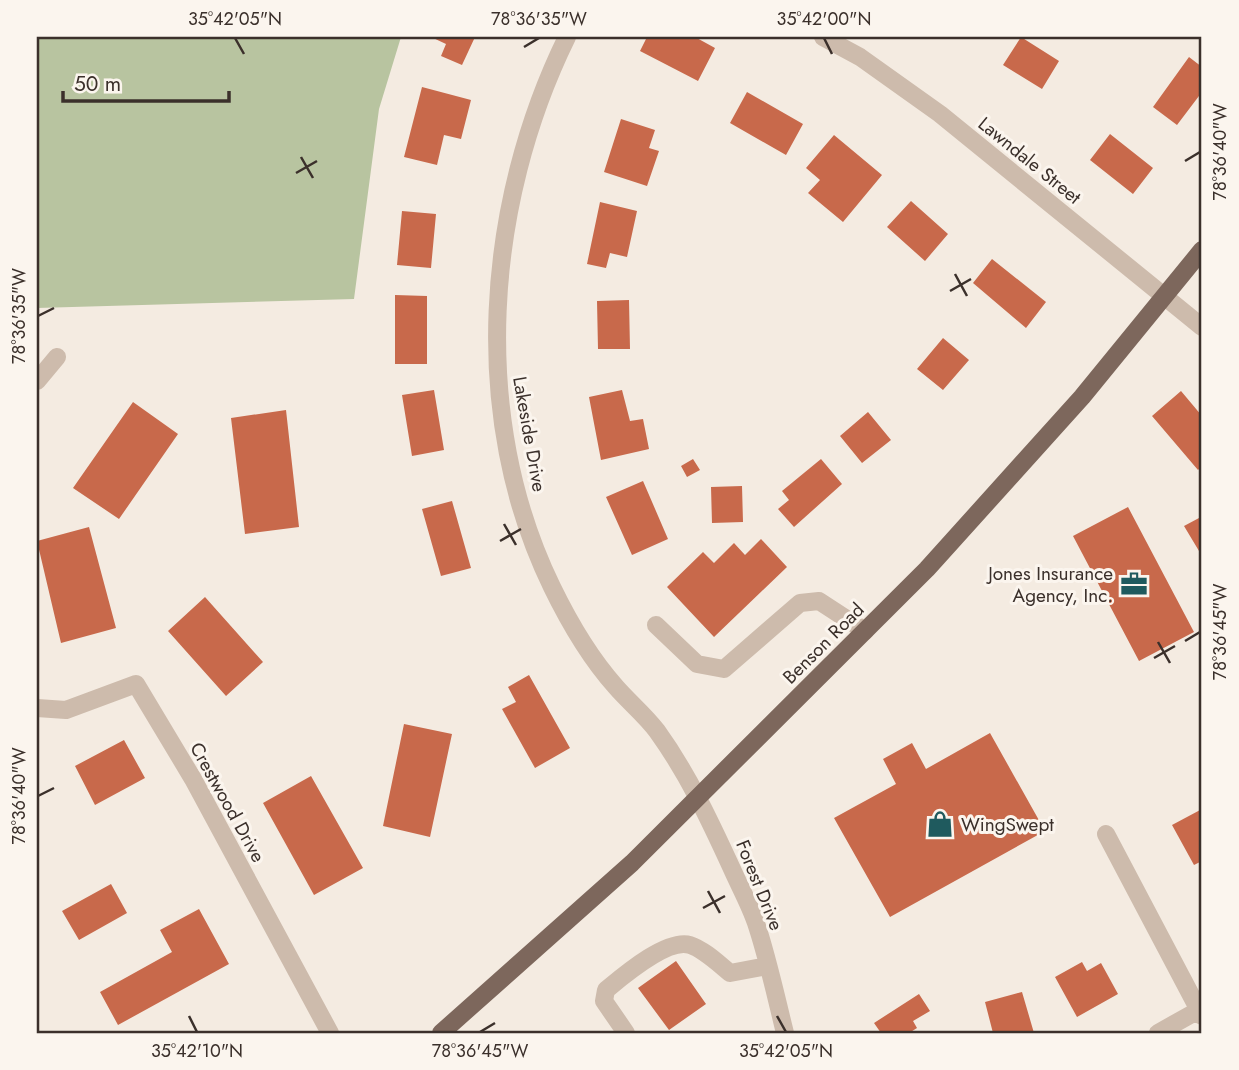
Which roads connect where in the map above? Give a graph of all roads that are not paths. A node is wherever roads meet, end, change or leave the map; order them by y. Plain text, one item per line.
1 (567, 37) edge
2 (823, 37) edge
3 (1202, 250) edge
4 (1164, 295) junction
5 (1202, 327) edge
6 (57, 357) dead end
7 (37, 381) edge
8 (656, 625) dead end
9 (865, 631) junction
10 (37, 708) edge
11 (699, 797) junction
12 (1105, 834) dead end
13 (767, 966) junction
14 (1201, 1013) edge
15 (330, 1033) edge
16 (441, 1033) edge
17 (626, 1033) edge
18 (785, 1033) edge
19 (1158, 1033) edge

1 - 11 street, Lakeside Drive
2 - 4 street, Lawndale Street
3 - 4 main road, Benson Road
4 - 5 street, Lawndale Street
4 - 9 main road, Benson Road
6 - 7 street
8 - 9 street
9 - 11 main road, Benson Road
10 - 15 street, Crestwood Drive
11 - 13 street, Forest Drive
11 - 16 main road, Benson Road
12 - 14 street
13 - 17 street
13 - 18 street, Forest Drive
14 - 19 street

